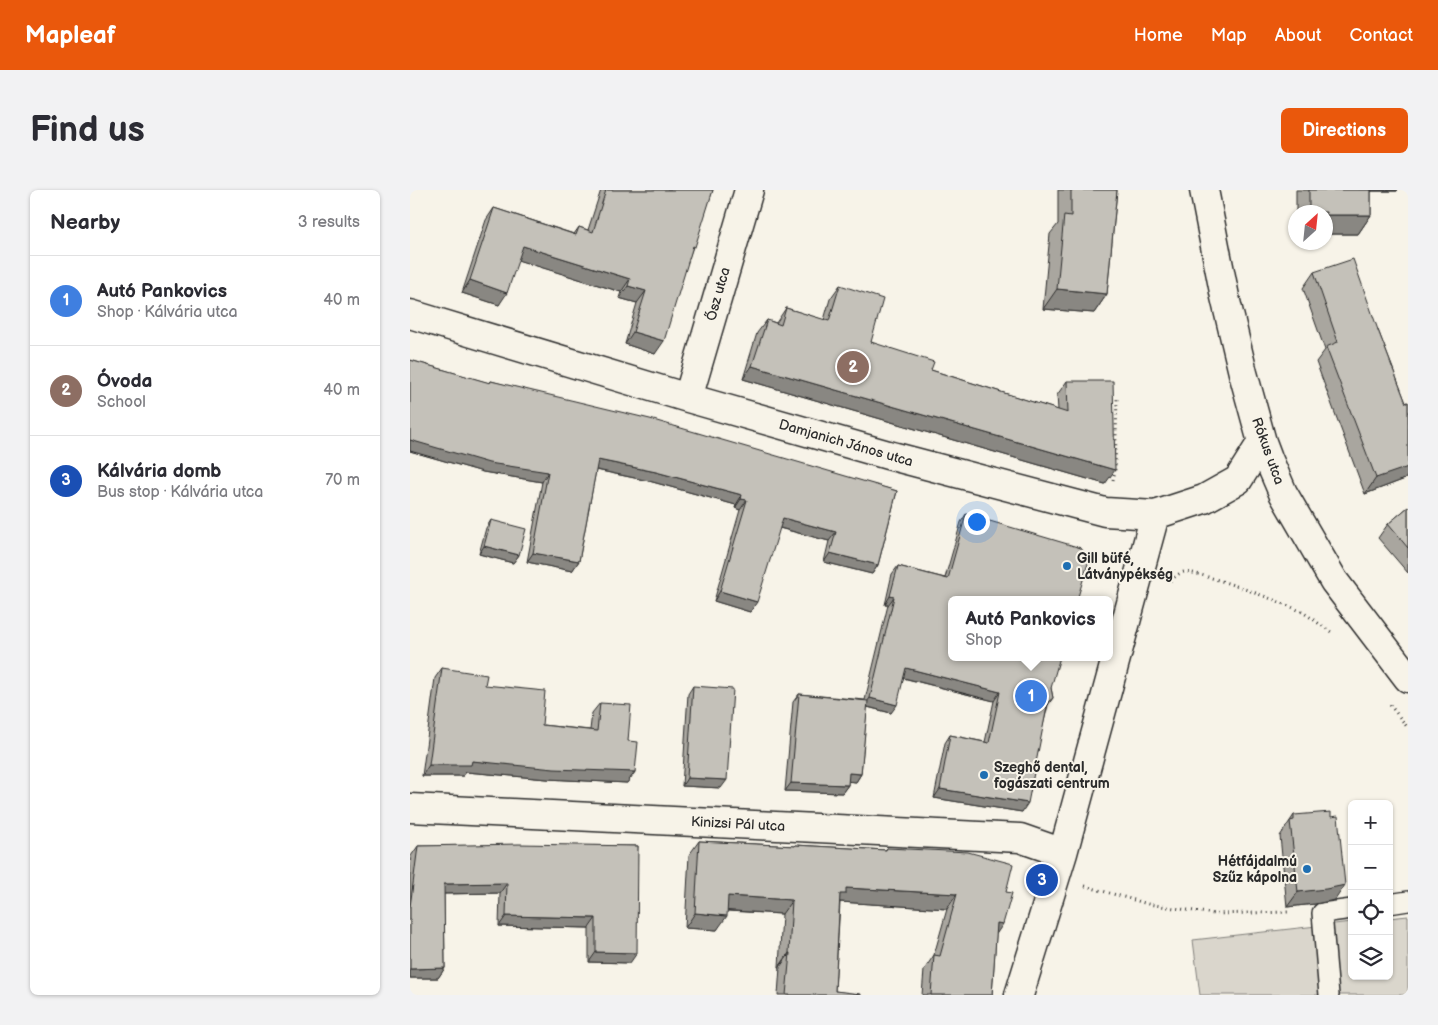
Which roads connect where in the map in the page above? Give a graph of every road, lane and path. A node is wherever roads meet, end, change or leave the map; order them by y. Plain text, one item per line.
1 (749, 190) edge
2 (1204, 190) edge
3 (410, 314) edge
4 (688, 398) junction
5 (1117, 398) dead end
6 (1262, 442) junction
7 (1105, 512) junction
8 (1155, 515) junction
9 (1166, 587) dead end
10 (1333, 634) dead end
11 (1408, 678) edge
12 (1385, 698) dead end
13 (1408, 728) edge
14 (410, 808) edge
15 (1063, 853) junction
16 (1080, 886) dead end
17 (1408, 901) edge
18 (1393, 903) edge
19 (1348, 910) edge
20 (1288, 912) dead end
21 (1019, 995) edge
22 (1328, 995) edge

1 - 4 street, Ősz utca
2 - 6 street, Rókus utca
3 - 4 street, Damjanich János utca
4 - 7 street, Damjanich János utca
5 - 7 path
6 - 8 street, Damjanich János utca
6 - 11 street, Rókus utca
7 - 8 street, Damjanich János utca
8 - 15 street
9 - 10 path
12 - 13 path
14 - 15 street, Kinizsi Pál utca
15 - 21 street
16 - 20 path
17 - 18 lane
19 - 22 lane

